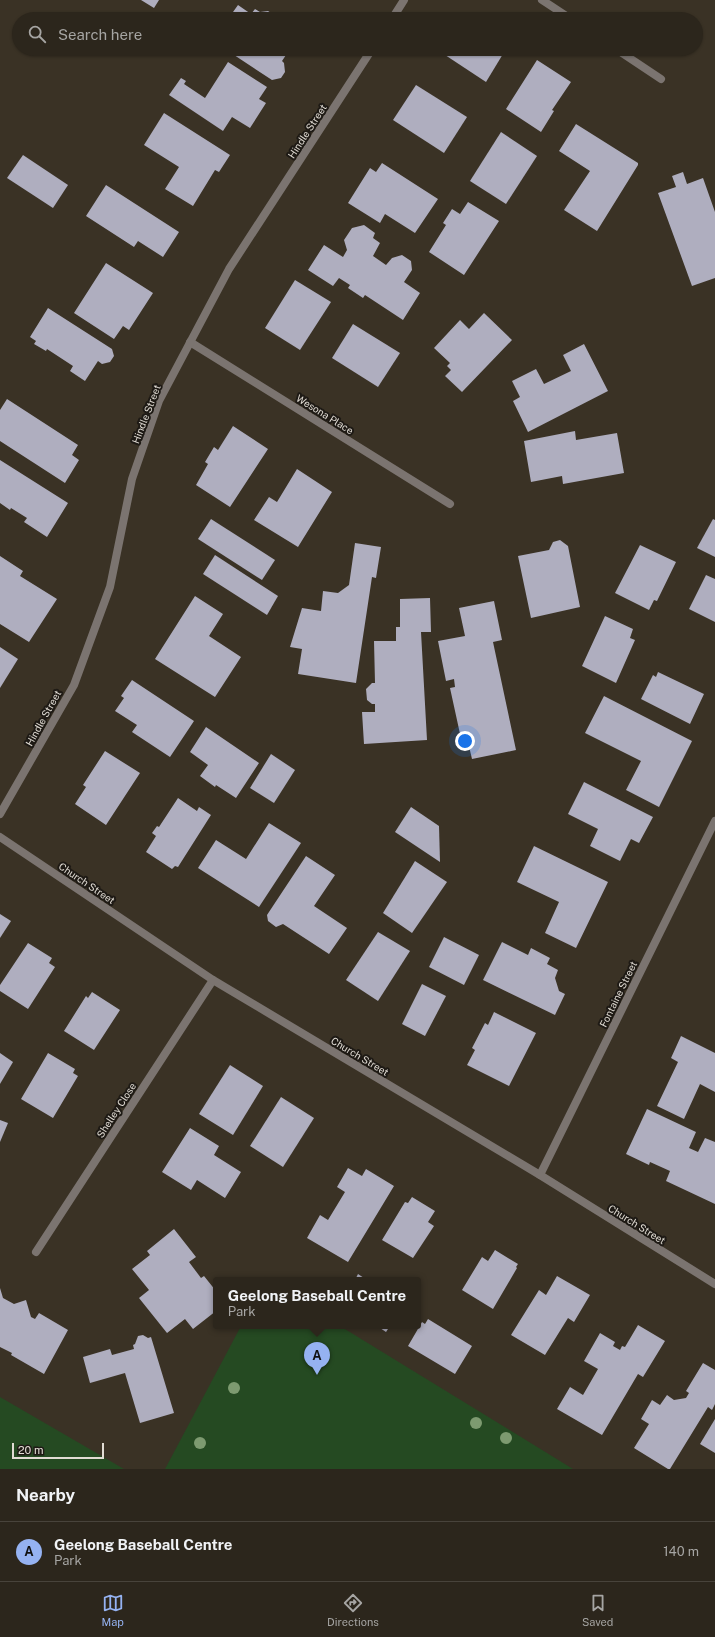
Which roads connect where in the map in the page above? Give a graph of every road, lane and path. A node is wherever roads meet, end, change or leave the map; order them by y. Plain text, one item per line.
1 (404, 0) edge
2 (542, 0) edge
3 (396, 12) edge
4 (560, 12) edge
5 (367, 56) edge
6 (626, 56) edge
7 (661, 79) dead end
8 (190, 342) junction
9 (450, 504) dead end
10 (0, 814) edge
11 (715, 821) edge
12 (0, 837) edge
13 (213, 980) junction
14 (540, 1175) junction
15 (36, 1252) dead end
16 (715, 1284) edge

1 - 3 street
2 - 4 street
5 - 8 street, Hindle Street
6 - 7 street
8 - 9 street, Wesona Place
8 - 10 street, Hindle Street
11 - 14 street, Fontaine Street
12 - 13 street, Church Street
13 - 14 street, Church Street
13 - 15 street, Shelley Close
14 - 16 street, Church Street

